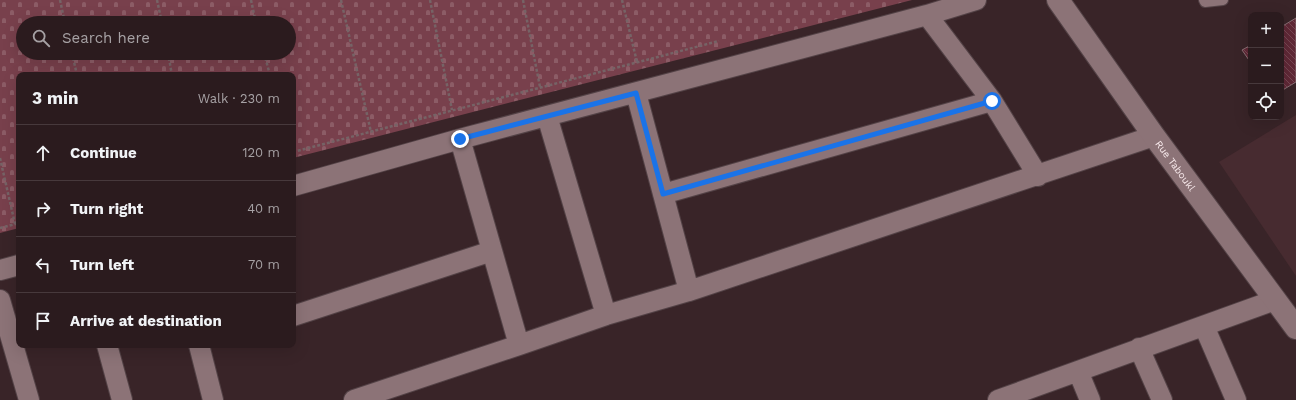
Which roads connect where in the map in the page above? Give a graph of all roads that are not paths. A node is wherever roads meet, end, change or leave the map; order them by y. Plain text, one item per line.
1 (976, 0) edge
2 (1058, 0) edge
3 (1204, 0) edge
4 (1223, 0) edge
5 (927, 15) junction
6 (636, 93) junction
7 (992, 101) junction
8 (547, 116) junction
9 (1154, 136) junction
10 (460, 139) junction
11 (1038, 176) junction
12 (296, 185) edge
13 (663, 194) junction
14 (492, 251) junction
15 (16, 266) edge
16 (0, 270) edge
17 (689, 291) junction
18 (0, 300) edge
19 (1275, 300) junction
20 (296, 315) edge
21 (606, 315) junction
22 (1204, 326) junction
23 (1296, 328) edge
24 (519, 346) junction
25 (108, 348) edge
26 (201, 348) edge
27 (1139, 348) junction
28 (1078, 371) junction
29 (1006, 399) edge
30 (29, 400) edge
31 (122, 400) edge
32 (213, 400) edge
33 (354, 400) edge
34 (1090, 400) edge
35 (1162, 400) edge
36 (1236, 400) edge

1 - 5 street
2 - 9 street, Rue Taboukl
3 - 4 lane
5 - 6 street
5 - 7 street
6 - 8 street
6 - 13 street
7 - 11 street
7 - 13 street
8 - 10 street
8 - 21 street
9 - 11 street
9 - 19 street, Rue Taboukl
10 - 12 street
10 - 14 street
11 - 17 street
13 - 17 street
14 - 20 street
14 - 24 street
15 - 16 street
17 - 21 street
18 - 30 street
19 - 22 street
19 - 23 street, Rue Taboukl
21 - 24 street
22 - 27 street
22 - 36 street
24 - 33 street
25 - 31 street
26 - 32 street
27 - 28 street
27 - 35 street
28 - 29 street
28 - 34 street

